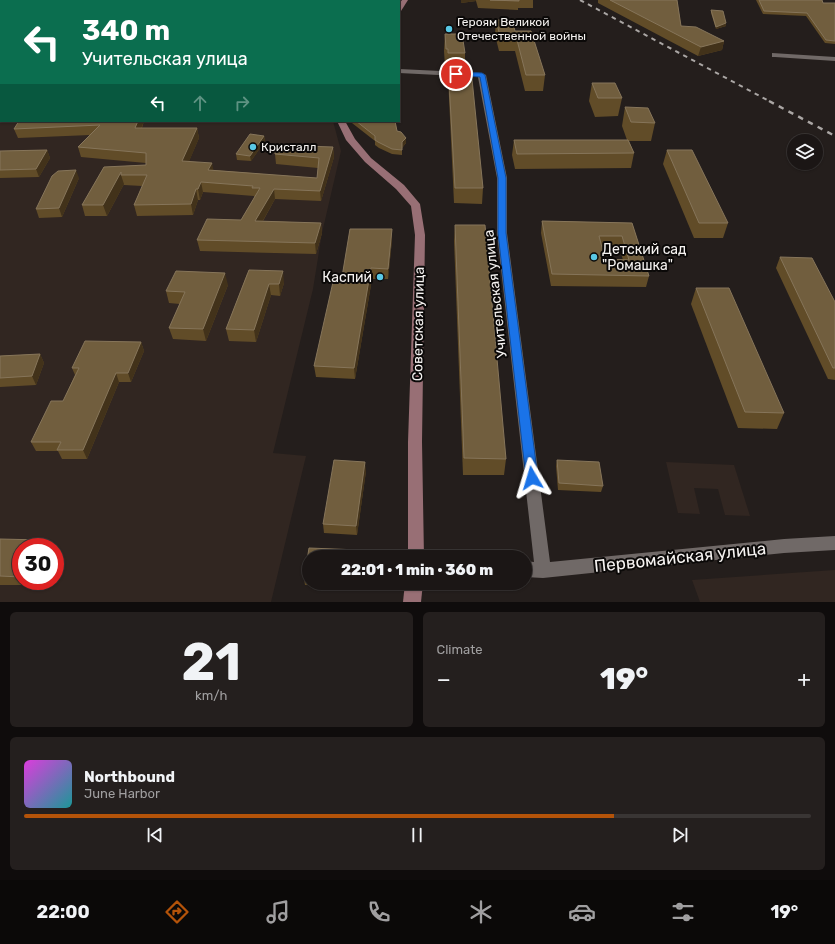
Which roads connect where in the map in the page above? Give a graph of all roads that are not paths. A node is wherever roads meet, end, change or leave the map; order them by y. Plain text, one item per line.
1 (775, 55) dead end
2 (835, 59) edge
3 (400, 71) edge
4 (342, 122) edge
5 (835, 543) edge
6 (416, 550) edge
7 (532, 569) edge
8 (543, 570) junction
9 (413, 590) edge
10 (412, 602) edge

1 - 2 street
3 - 8 street, Учительская улица
4 - 6 main road, Советская улица
5 - 8 street, Первомайская улица
7 - 8 street, Первомайская улица
9 - 10 main road

